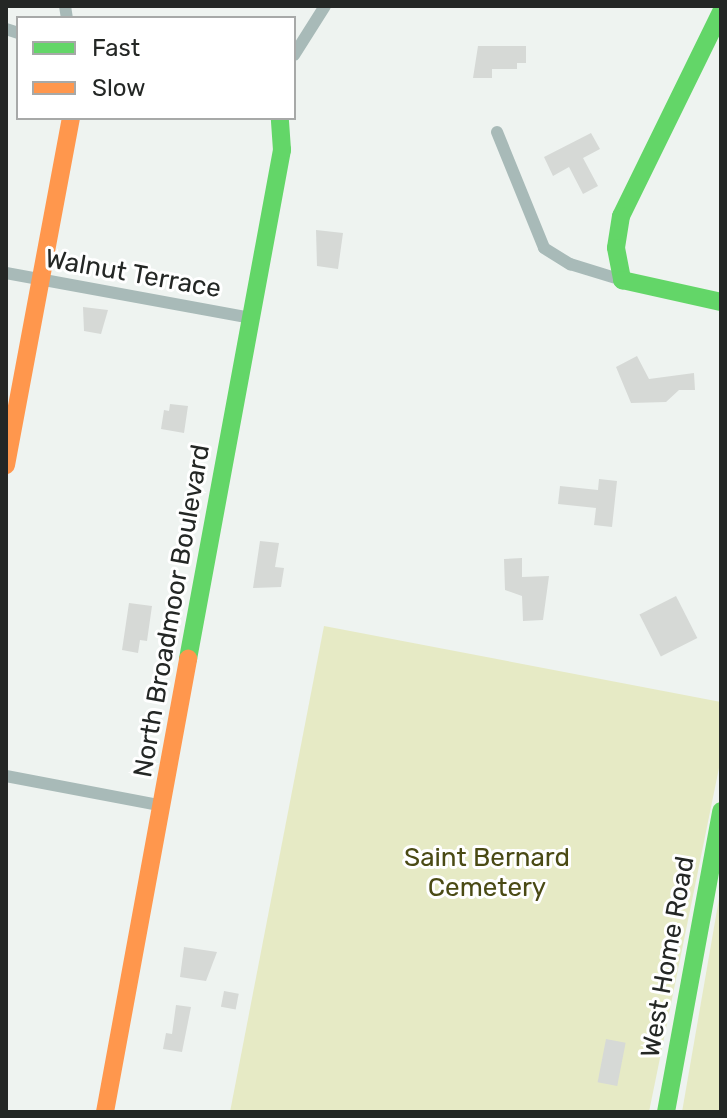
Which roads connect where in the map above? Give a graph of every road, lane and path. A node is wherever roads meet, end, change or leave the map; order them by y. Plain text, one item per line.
1 (325, 6) edge
2 (721, 12) edge
3 (296, 52) edge
4 (71, 120) edge
5 (280, 120) edge
6 (497, 132) dead end
7 (6, 273) edge
8 (41, 279) junction
9 (622, 280) junction
10 (721, 302) edge
11 (252, 318) junction
12 (6, 465) edge
13 (6, 776) edge
14 (163, 806) junction
15 (721, 811) edge
16 (105, 1112) edge
17 (666, 1112) edge

1 - 3 street
2 - 9 street
4 - 8 street
5 - 11 street, North Broadmoor Boulevard
6 - 9 street
7 - 8 street, Walnut Terrace
8 - 11 street, Walnut Terrace
8 - 12 street
9 - 10 street
11 - 14 street, North Broadmoor Boulevard
13 - 14 street
14 - 16 street, North Broadmoor Boulevard
15 - 17 street, West Home Road

